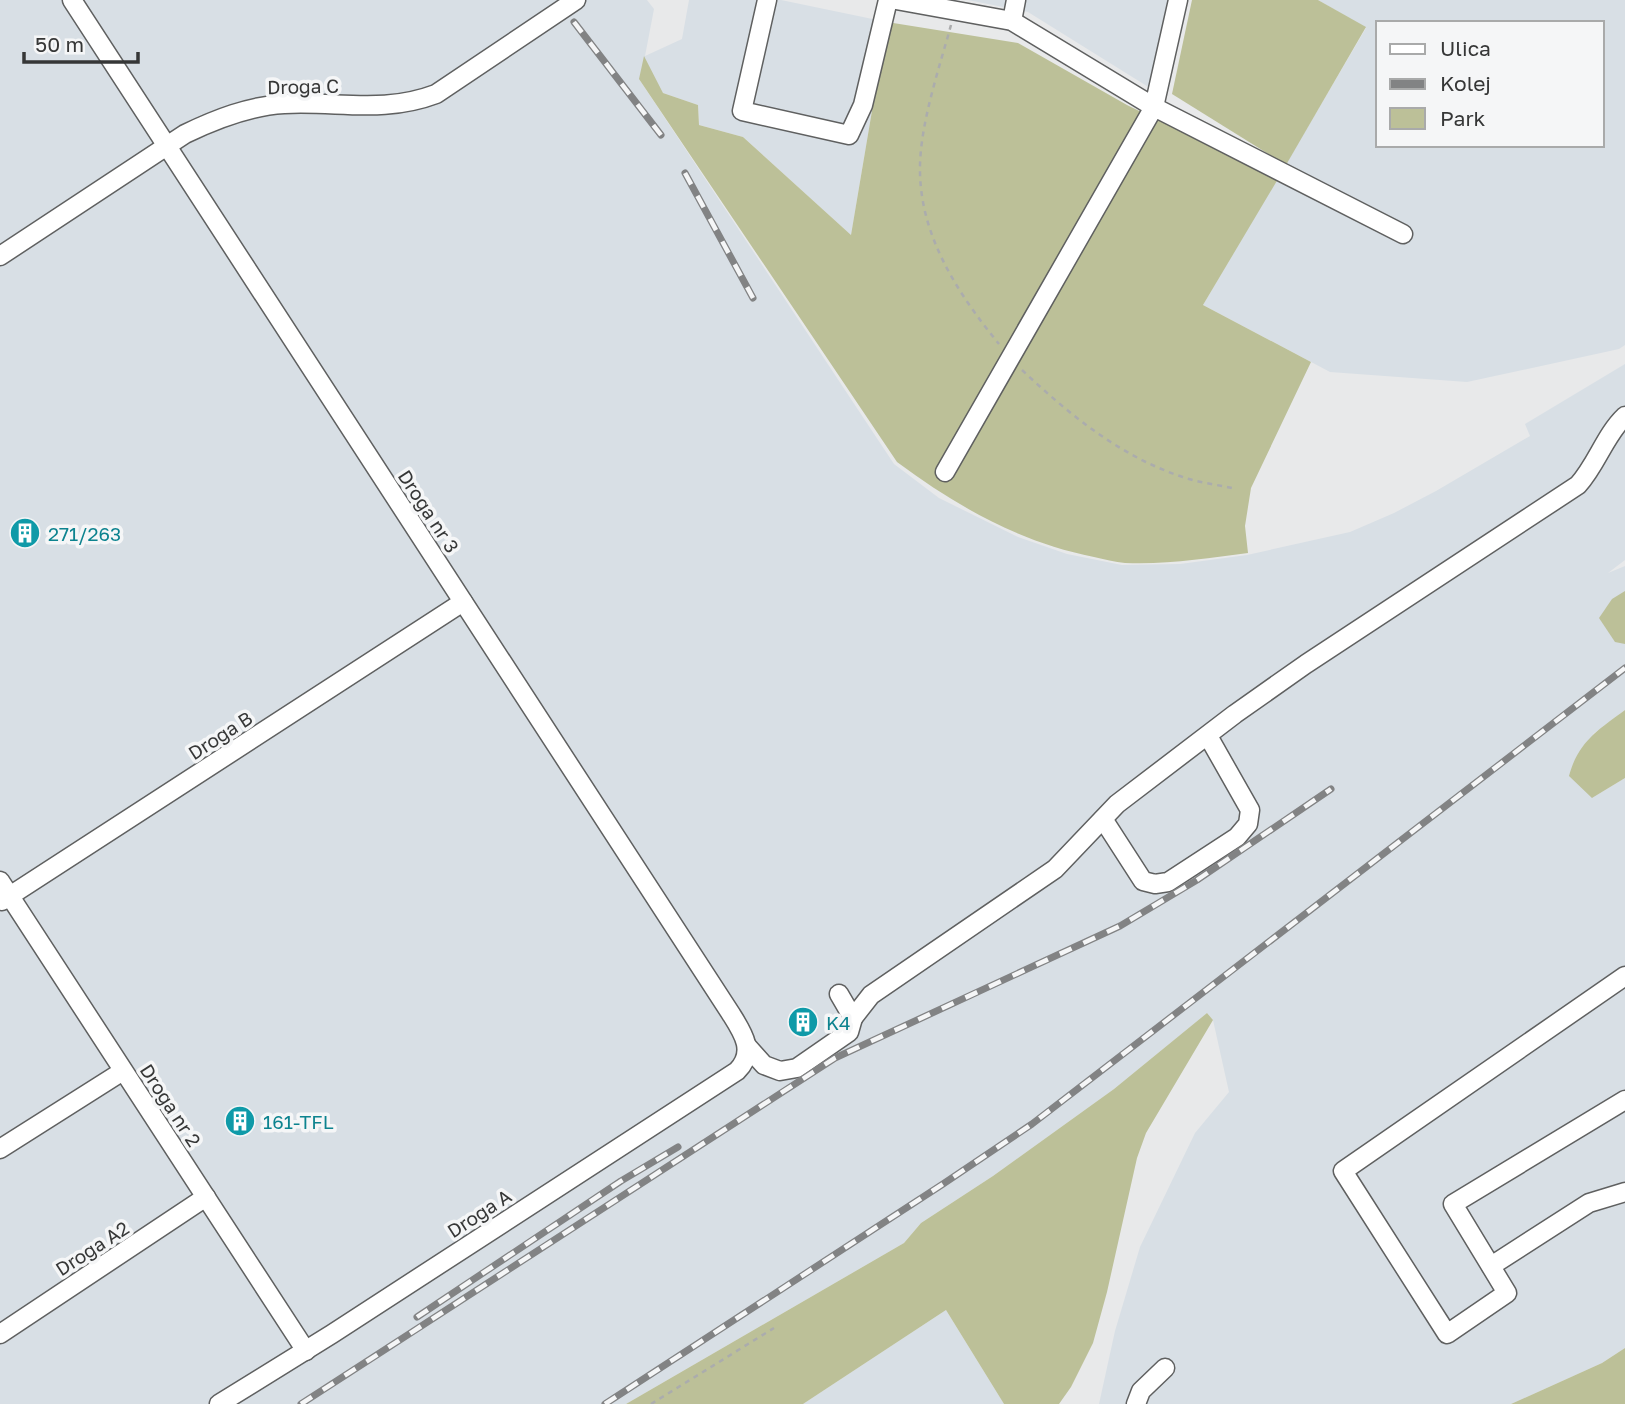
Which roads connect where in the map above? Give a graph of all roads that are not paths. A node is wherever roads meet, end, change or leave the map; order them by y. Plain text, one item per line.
1 (72, 0) edge
2 (576, 0) edge
3 (767, 0) edge
4 (888, 0) edge
5 (896, 0) edge
6 (1016, 0) edge
7 (1178, 0) edge
8 (1012, 21) junction
9 (1154, 107) junction
10 (167, 147) junction
11 (1403, 234) dead end
12 (0, 256) edge
13 (1625, 416) edge
14 (945, 472) dead end
15 (463, 602) junction
16 (1208, 736) junction
17 (1103, 819) junction
18 (3, 894) edge
19 (1625, 976) edge
20 (839, 994) dead end
21 (853, 1018) junction
22 (747, 1046) junction
23 (123, 1071) junction
24 (1625, 1100) edge
25 (0, 1149) edge
26 (1625, 1192) edge
27 (206, 1198) junction
28 (1491, 1266) junction
29 (0, 1334) edge
30 (306, 1351) junction
31 (1165, 1368) dead end
32 (219, 1404) edge
33 (1136, 1404) edge

1 - 10 street, Droga nr 3
2 - 10 street, Droga C
3 - 4 street
5 - 8 street
6 - 8 street
7 - 9 street
8 - 9 street
9 - 11 street
9 - 14 street
10 - 12 street, Droga C
10 - 15 street, Droga nr 3
13 - 16 street
15 - 18 street, Droga B
15 - 22 street, Droga nr 3
16 - 17 street
16 - 17 street
17 - 21 street
18 - 23 street, Droga nr 2
19 - 28 street
20 - 21 street
21 - 22 street
22 - 30 street, Droga A
23 - 25 street
23 - 27 street, Droga nr 2
24 - 28 street
26 - 28 street
27 - 29 street, Droga A2
27 - 30 street, Droga nr 2
30 - 32 street, Droga A
31 - 33 street

